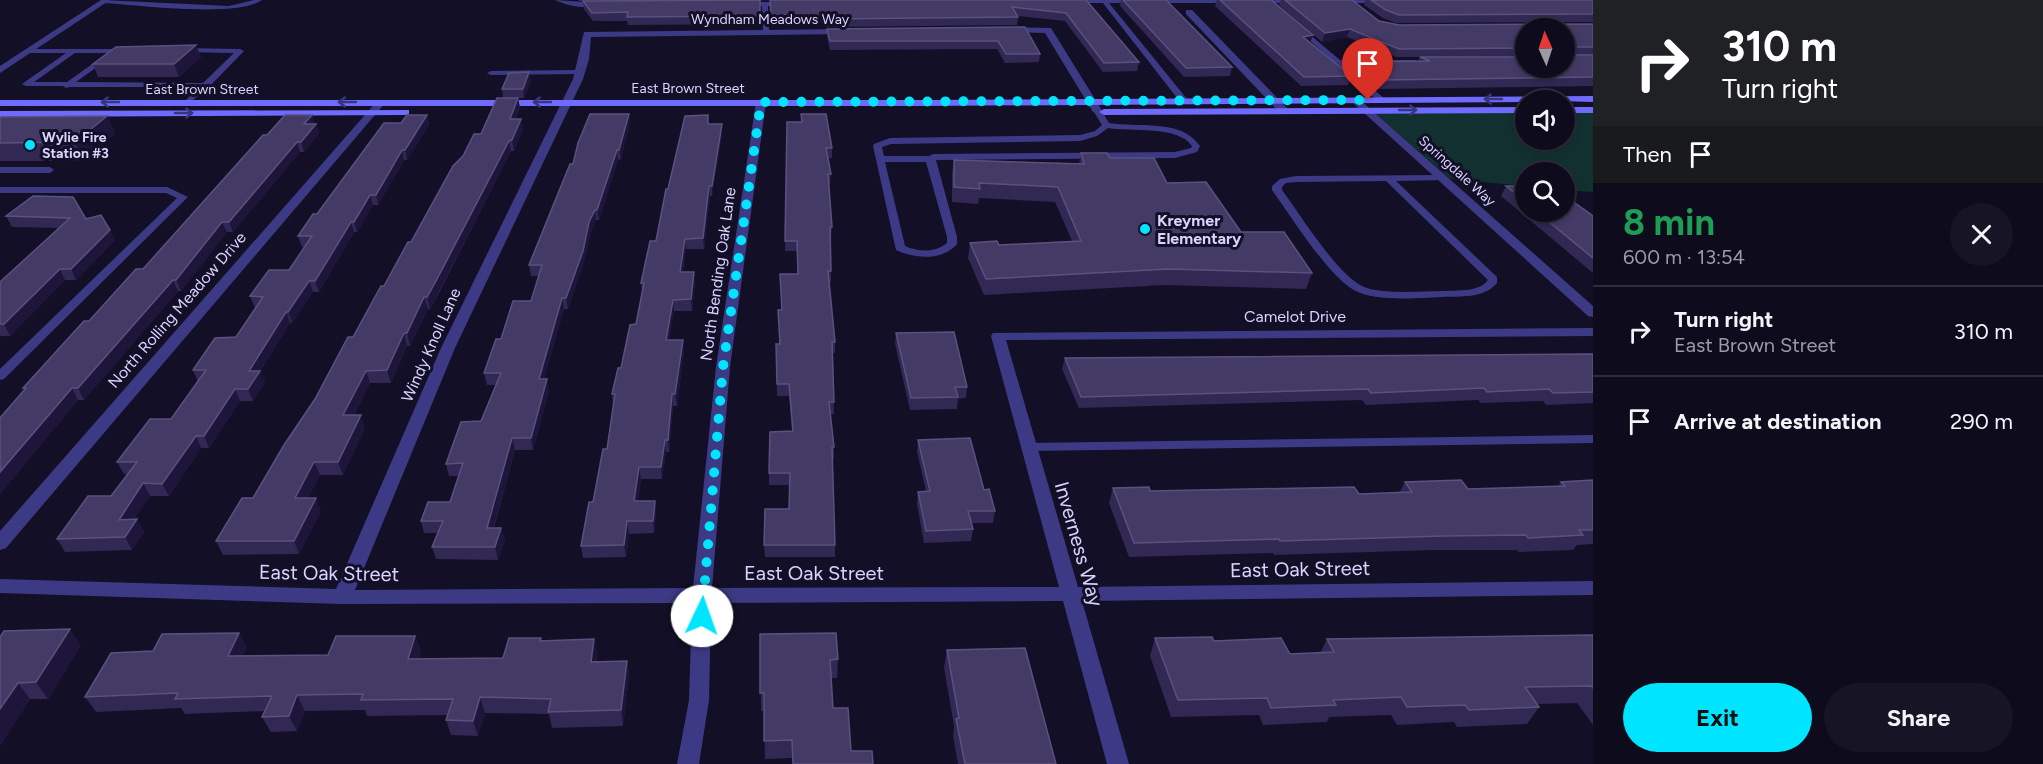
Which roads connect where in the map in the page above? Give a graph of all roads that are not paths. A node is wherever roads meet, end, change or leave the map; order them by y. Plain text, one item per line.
1 (259, 0) edge
2 (558, 0) edge
3 (1347, 0) edge
4 (105, 1) edge
5 (1267, 1) edge
6 (1301, 1) edge
7 (1324, 1) edge
8 (1392, 1) edge
9 (1058, 2) edge
10 (1104, 2) junction
11 (800, 3) edge
12 (734, 4) edge
13 (765, 4) junction
14 (610, 5) edge
15 (1276, 9) edge
16 (1362, 11) edge
17 (1189, 12) dead end
18 (1294, 24) edge
19 (1001, 30) edge
20 (766, 32) junction
21 (860, 32) edge
22 (177, 50) edge
23 (28, 51) junction
24 (72, 51) junction
25 (113, 51) junction
26 (134, 51) edge
27 (1338, 62) junction
28 (1420, 62) edge
29 (0, 70) edge
30 (580, 72) junction
31 (491, 73) dead end
32 (206, 85) junction
33 (66, 86) junction
34 (1593, 99) edge
35 (1274, 100) junction
36 (1355, 100) junction
37 (1382, 100) junction
38 (1184, 101) junction
39 (188, 102) junction
40 (1092, 102) junction
41 (0, 103) edge
42 (563, 106) junction
43 (760, 106) junction
44 (376, 107) junction
45 (1366, 110) junction
46 (1515, 110) edge
47 (1575, 110) edge
48 (1593, 110) edge
49 (1284, 111) junction
50 (1098, 112) junction
51 (0, 114) edge
52 (1106, 125) junction
53 (880, 159) junction
54 (931, 159) junction
55 (0, 170) edge
56 (50, 170) dead end
57 (1388, 178) junction
58 (1442, 178) junction
59 (0, 190) edge
60 (1593, 313) edge
61 (1593, 332) edge
62 (998, 336) joint
63 (0, 376) edge
64 (1593, 439) edge
65 (1029, 447) junction
66 (0, 543) edge
67 (0, 586) edge
68 (1593, 588) edge
69 (1070, 594) junction
70 (702, 596) junction
71 (342, 597) junction
72 (688, 764) edge
73 (1118, 764) edge

1 - 4 lane
2 - 14 lane
3 - 7 lane
3 - 8 lane
3 - 16 street
4 - 23 street
5 - 6 lane
5 - 10 lane
5 - 15 lane
9 - 10 lane
10 - 38 lane
11 - 13 lane
12 - 13 lane
13 - 20 lane
17 - 35 street
18 - 27 lane
19 - 40 street
20 - 21 street, Wyndham Meadows Way
20 - 30 street, Wyndham Meadows Way
22 - 32 lane
23 - 24 lane
23 - 29 street
24 - 25 lane
24 - 33 lane
25 - 26 lane
25 - 33 lane
27 - 28 lane
27 - 37 lane
30 - 31 lane
30 - 42 street, Wyndham Meadows Way
32 - 33 lane
32 - 39 lane
34 -> 37 main road, East Brown Street
35 - 36 main road, East Brown Street
35 - 38 main road, East Brown Street
35 - 49 street
36 - 37 main road, East Brown Street
36 - 45 street, Springdale Way
38 - 40 main road, East Brown Street
39 -> 41 main road, East Brown Street
44 -> 39 main road, East Brown Street
40 - 43 main road, East Brown Street
40 - 50 street
42 - 43 main road, East Brown Street
42 - 44 main road, East Brown Street
42 - 71 street, Windy Knoll Lane
43 - 50 main road, East Brown Street
43 - 70 street, North Bending Oak Lane
51 -> 44 main road, East Brown Street
44 - 66 street, North Rolling Meadow Drive
45 -> 46 main road, East Brown Street
45 - 49 main road, East Brown Street
45 - 58 street, Springdale Way
47 - 48 main road
49 - 50 main road, East Brown Street
50 - 52 lane
52 - 53 lane
52 - 54 lane
53 - 54 lane
53 - 54 lane
55 - 56 lane
57 - 57 lane
57 - 58 lane
58 - 60 street, Springdale Way
59 - 63 lane
61 - 62 street, Camelot Drive
62 - 65 street, Inverness Way
64 - 65 lane
65 - 69 street, Inverness Way
67 - 71 street, East Oak Street
68 - 69 street, East Oak Street
69 - 70 street, East Oak Street
69 - 73 street, Inverness Way
70 - 71 street, East Oak Street
70 - 72 street, North Bending Oak Lane

